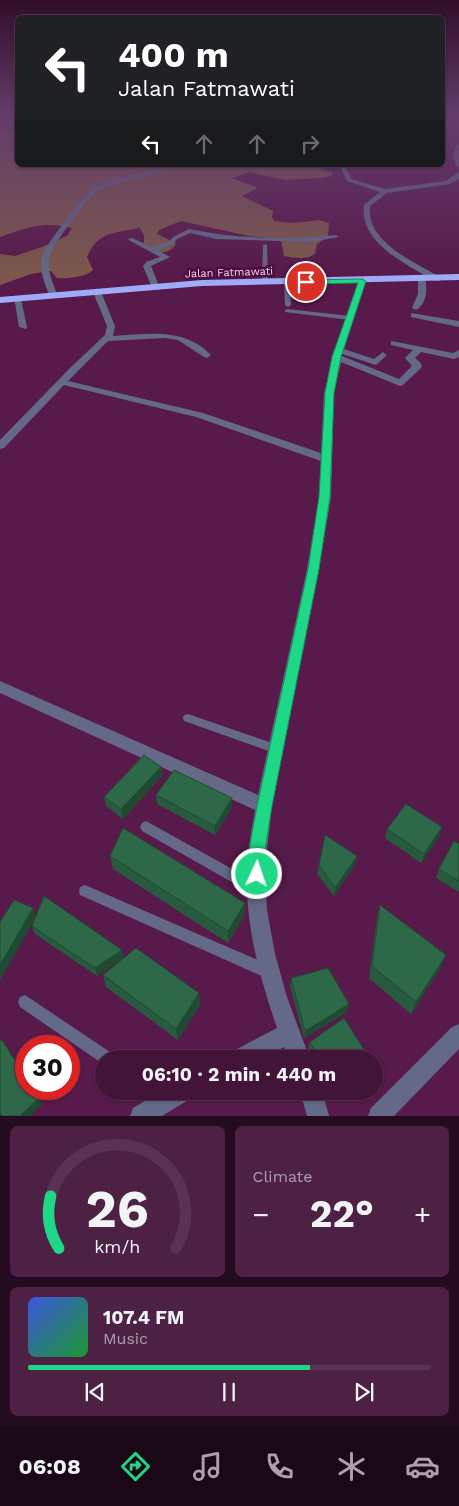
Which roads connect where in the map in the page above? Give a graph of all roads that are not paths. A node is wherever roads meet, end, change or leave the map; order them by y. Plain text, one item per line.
1 (160, 168) edge
2 (343, 168) edge
3 (459, 173) edge
4 (385, 191) junction
5 (336, 237) dead end
6 (130, 239) dead end
7 (265, 245) dead end
8 (151, 250) junction
9 (459, 277) edge
10 (422, 279) junction
11 (437, 279) junction
12 (362, 281) junction
13 (265, 282) junction
14 (287, 282) junction
15 (156, 286) junction
16 (97, 292) junction
17 (54, 296) junction
18 (17, 299) junction
19 (0, 300) edge
20 (288, 308) joint
21 (350, 318) junction
22 (459, 324) edge
23 (23, 327) dead end
24 (106, 339) junction
25 (394, 343) dead end
26 (419, 349) junction
27 (338, 353) junction
28 (459, 353) edge
29 (207, 355) dead end
30 (383, 355) dead end
31 (62, 382) junction
32 (0, 446) edge
33 (327, 459) junction
34 (0, 687) edge
35 (188, 718) dead end
36 (277, 749) junction
37 (264, 806) junction
38 (146, 827) dead end
39 (256, 889) junction
40 (85, 891) dead end
41 (271, 973) junction
42 (24, 1002) dead end
43 (289, 1033) junction
44 (459, 1034) edge
45 (95, 1050) edge
46 (258, 1050) edge
47 (296, 1050) edge
48 (161, 1100) edge
49 (314, 1100) edge
50 (142, 1116) edge
51 (318, 1116) edge
52 (379, 1116) edge

1 - 17 street
2 - 4 street
3 - 4 street
4 - 11 street
5 - 8 street
6 - 8 street
7 - 13 lane
8 - 15 street
9 - 11 highway, Jalan Fatmawati
10 - 11 highway, Jalan Fatmawati
10 - 12 highway, Jalan Fatmawati
10 - 22 street
12 - 14 highway, Jalan Fatmawati
12 - 21 street
13 - 14 highway, Jalan Fatmawati
13 - 15 highway, Jalan Fatmawati
14 - 20 lane
15 - 16 highway, Jalan Fatmawati
16 - 17 highway, Jalan Fatmawati
16 - 24 street
17 - 18 highway, Jalan Fatmawati
18 - 19 highway, Jalan Fatmawati
18 - 23 street
20 - 21 lane
21 - 27 street
24 - 29 street
24 - 31 street
25 - 26 street
26 - 27 street
26 - 28 street
27 - 30 street
27 - 33 street
31 - 32 street
31 - 33 street
33 - 36 street
34 - 37 street
35 - 36 lane
36 - 37 street
37 - 39 street
38 - 39 lane
39 - 41 street
40 - 41 lane
41 - 43 street
42 - 45 lane
43 - 46 street
43 - 47 street
44 - 52 street
48 - 50 street
49 - 51 street

